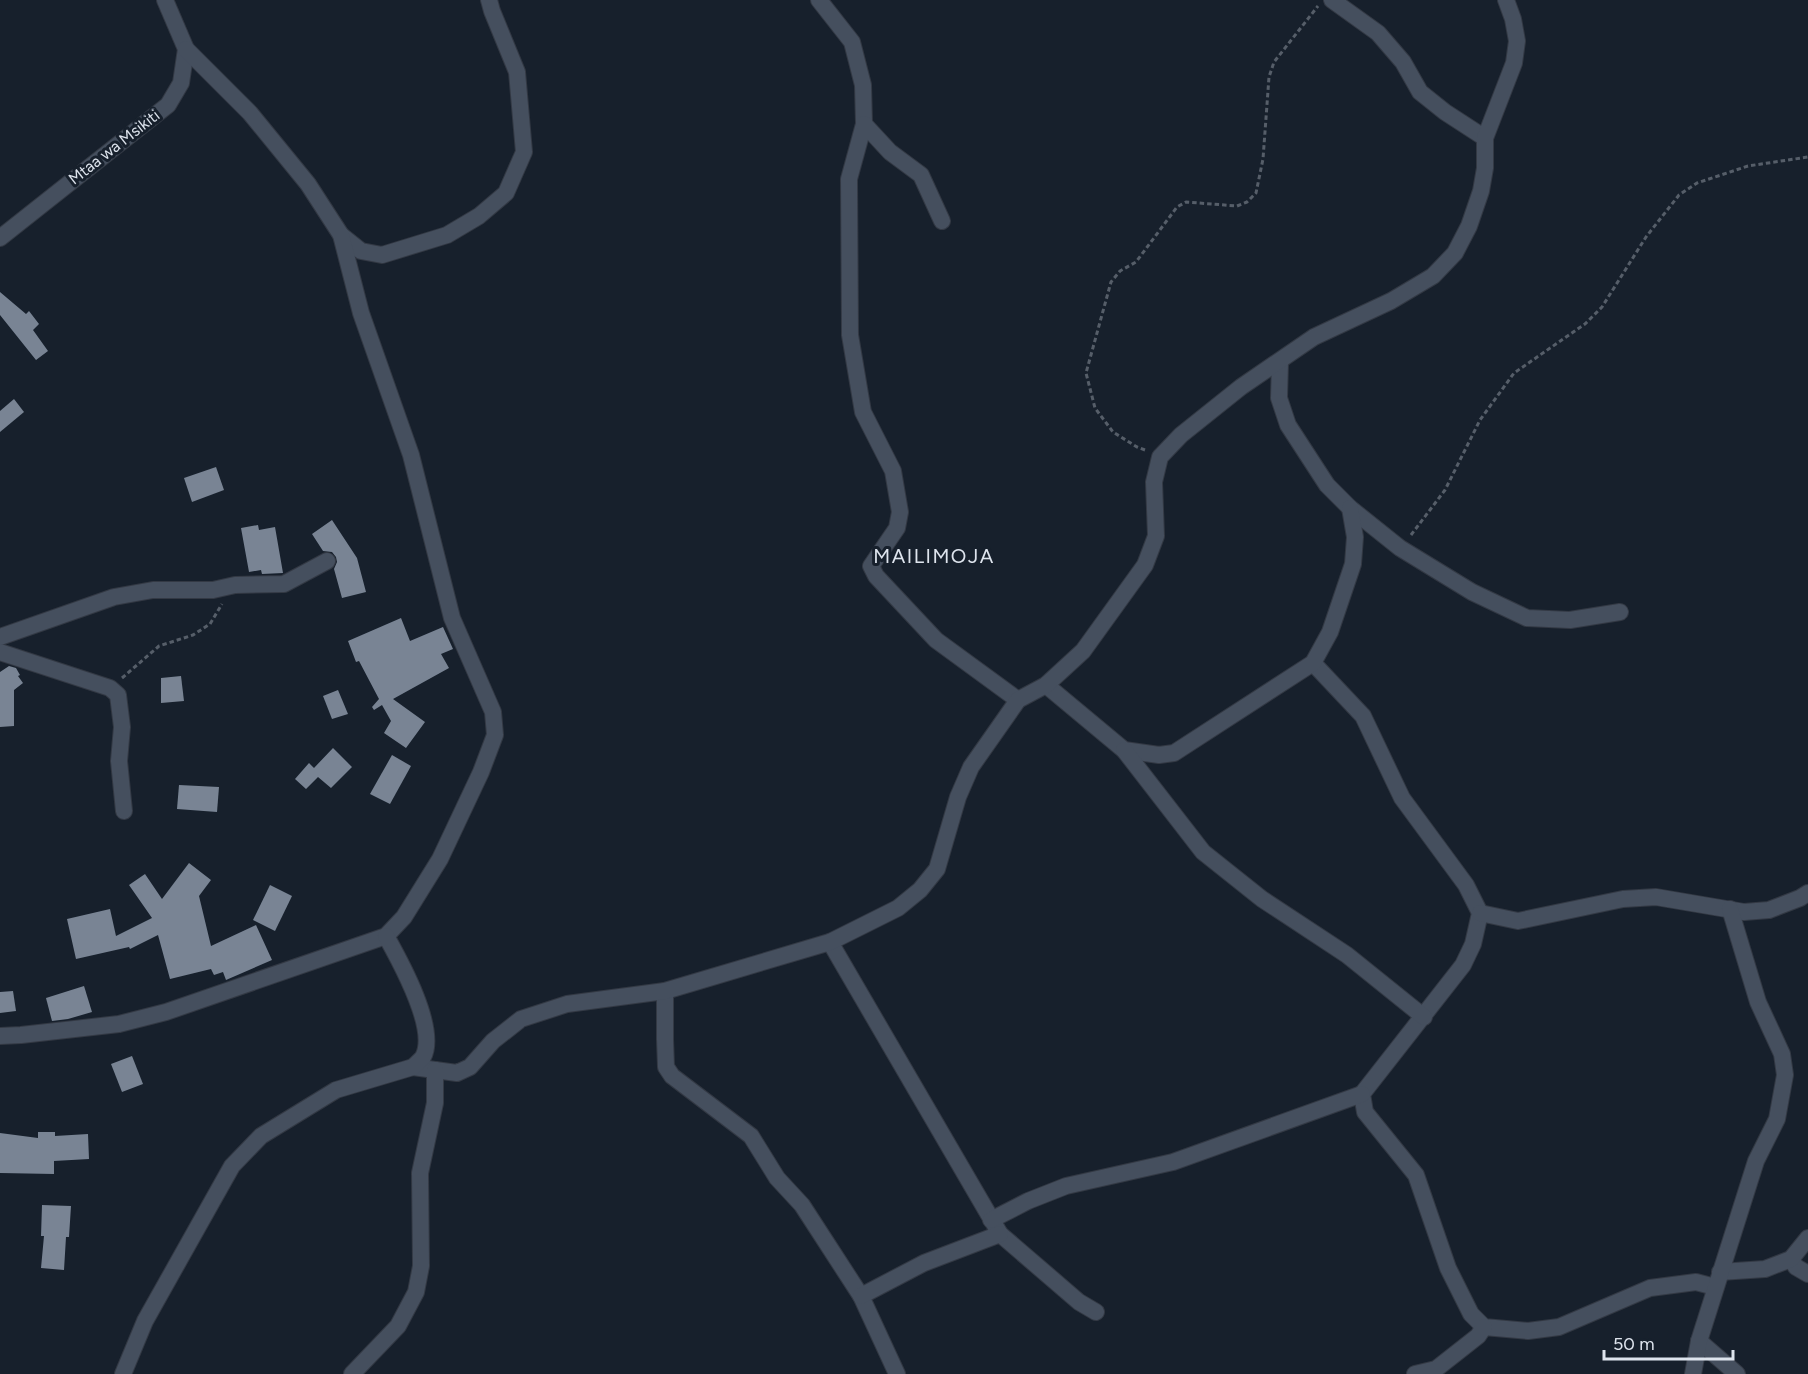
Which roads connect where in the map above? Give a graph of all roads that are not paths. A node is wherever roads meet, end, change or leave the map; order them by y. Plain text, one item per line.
1 (165, 0) edge
2 (489, 0) edge
3 (819, 0) edge
4 (1332, 0) edge
5 (1506, 0) edge
6 (186, 49) junction
7 (864, 124) junction
8 (1485, 138) junction
9 (942, 221) dead end
10 (341, 235) junction
11 (0, 238) edge
12 (1280, 362) junction
13 (1350, 508) junction
14 (327, 561) dead end
15 (1620, 612) dead end
16 (0, 637) edge
17 (0, 652) edge
18 (1313, 663) junction
19 (1046, 685) junction
20 (1018, 700) junction
21 (1124, 750) junction
22 (124, 811) dead end
23 (1808, 893) edge
24 (1730, 909) junction
25 (1480, 913) junction
26 (386, 936) junction
27 (830, 942) junction
28 (665, 991) junction
29 (1424, 1017) junction
30 (0, 1036) edge
31 (413, 1066) junction
32 (435, 1070) junction
33 (457, 1072) junction
34 (1362, 1094) junction
35 (435, 1103) junction
36 (996, 1227) junction
37 (1808, 1238) edge
38 (1791, 1259) junction
39 (1808, 1274) edge
40 (1718, 1279) junction
41 (861, 1296) junction
42 (1096, 1312) dead end
43 (1484, 1327) junction
44 (1699, 1341) junction
45 (123, 1374) edge
46 (352, 1374) edge
47 (897, 1374) edge
48 (1414, 1374) edge
49 (1692, 1374) edge
50 (1737, 1374) edge

1 - 6 street
2 - 10 street
3 - 7 street
4 - 8 street
5 - 8 street
6 - 10 street
6 - 11 street, Mtaa wa Msikiti
7 - 9 street
7 - 20 street
8 - 12 street
10 - 26 street
12 - 13 street
12 - 19 street
13 - 15 street
13 - 18 street
14 - 16 street
17 - 22 street
18 - 21 street
18 - 25 street
19 - 20 street
19 - 21 street
20 - 27 street
21 - 29 street
23 - 24 street
24 - 25 street
24 - 40 street
25 - 29 street
26 - 30 street
26 - 31 street
27 - 28 street
27 - 36 street
28 - 33 street
28 - 41 street
29 - 34 street
31 - 32 street
31 - 45 street
32 - 33 street
32 - 35 street
33 - 35 street
34 - 36 street
34 - 43 street
35 - 46 street
36 - 41 street
36 - 42 street
37 - 38 street
38 - 39 street
38 - 40 street
40 - 43 street
40 - 44 street
41 - 47 street
43 - 48 street
44 - 49 street
44 - 50 street

